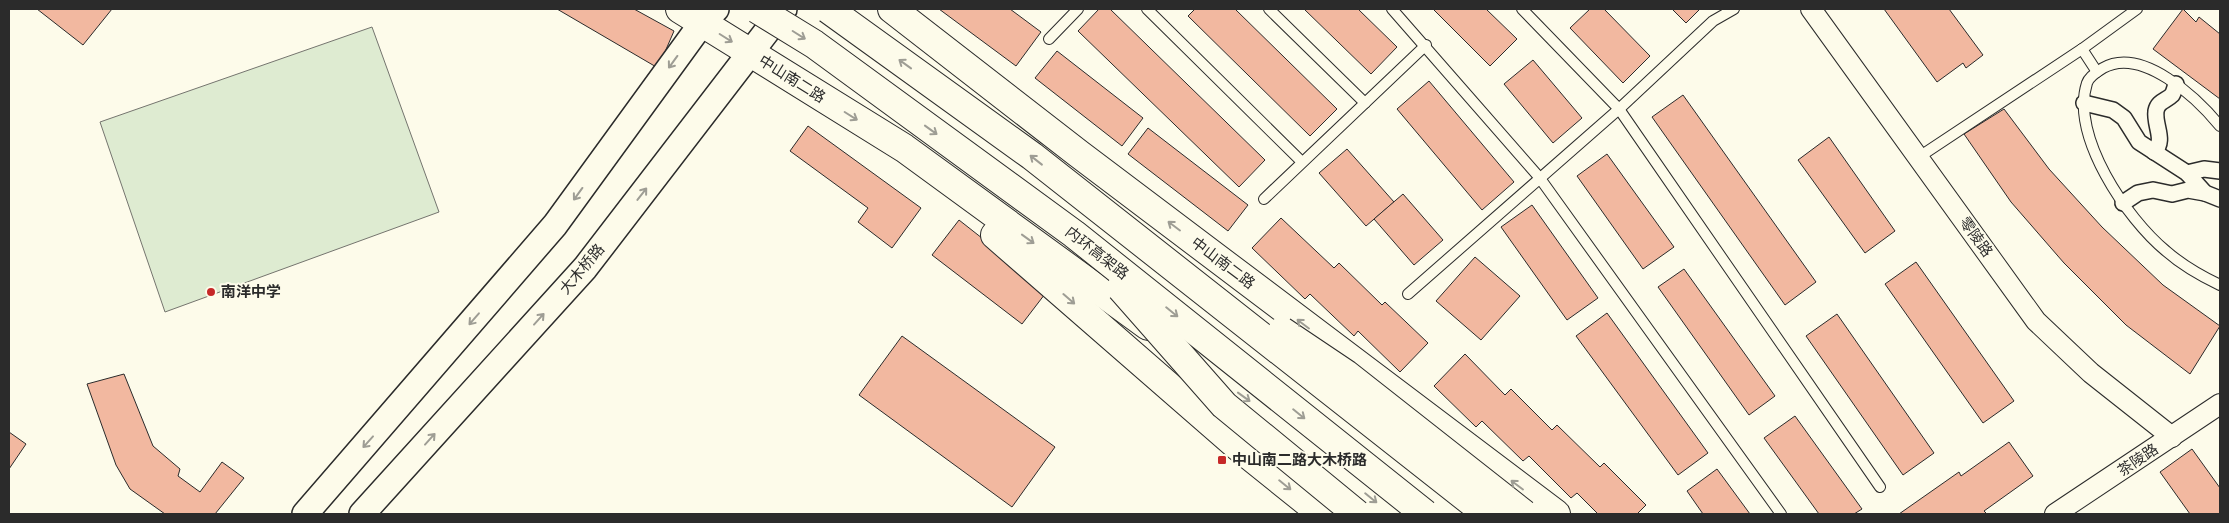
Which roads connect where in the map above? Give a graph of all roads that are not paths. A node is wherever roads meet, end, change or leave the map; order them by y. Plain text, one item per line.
1 (680, 9) edge
2 (757, 9) edge
3 (784, 9) edge
4 (828, 9) edge
5 (892, 9) edge
6 (1078, 9) edge
7 (1147, 9) edge
8 (1269, 9) edge
9 (1392, 9) edge
10 (1522, 9) edge
11 (1734, 9) edge
12 (1811, 9) edge
13 (2137, 9) edge
14 (709, 16) edge
15 (1049, 39) dead end
16 (1426, 45) junction
17 (2082, 49) junction
18 (750, 53) junction
19 (2097, 72) junction
20 (2176, 84) junction
21 (1365, 103) junction
22 (2084, 103) junction
23 (1619, 109) junction
24 (2220, 126) edge
25 (904, 148) junction
26 (2154, 152) junction
27 (1919, 157) junction
28 (1302, 162) junction
29 (2220, 171) edge
30 (2186, 173) junction
31 (1539, 177) junction
32 (2205, 193) junction
33 (1086, 199) junction
34 (1264, 199) dead end
35 (2220, 199) edge
36 (2123, 203) junction
37 (1074, 234) junction
38 (2220, 285) edge
39 (1408, 294) dead end
40 (2220, 404) edge
41 (2172, 437) junction
42 (1880, 487) dead end
43 (305, 514) edge
44 (362, 514) edge
45 (1322, 514) edge
46 (1356, 514) edge
47 (1392, 514) edge
48 (1425, 514) edge
49 (1474, 514) edge
50 (1488, 514) edge
51 (1524, 514) edge
52 (1556, 514) edge
53 (1781, 514) edge
54 (2055, 514) edge

1 - 14 main road, 中山南二路
2 -> 37 main road, 内环高架路, bridge
3 - 18 street, 大木桥路
33 -> 4 main road, bridge
5 - 49 main road, 中山南二路
52 -> 5 main road, 中山南二路
6 - 15 lane
7 - 28 lane
8 - 21 lane
9 - 16 lane
10 - 23 lane
11 - 23 lane
12 - 27 street, 零陵路
13 - 17 lane
14 -> 18 main road, 中山南二路
14 -> 43 street
16 - 21 lane
16 - 31 lane
17 - 19 lane
17 - 27 lane
18 -> 25 main road, 中山南二路
44 -> 18 street, 大木桥路
19 - 20 lane
19 - 22 lane
20 - 24 lane
20 - 26 street
21 - 28 lane
22 - 26 street
22 - 36 lane
23 - 31 lane
23 - 42 lane
25 -> 45 main road, 中山南二路
25 -> 47 main road, 中山南二路
26 - 30 street
27 - 41 street, 零陵路
28 - 34 lane
29 - 30 street
30 - 32 street
31 - 39 lane
31 - 53 lane
32 - 35 street
32 - 36 street
33 - 50 main road, bridge
33 - 51 main road, bridge
36 - 38 lane
37 - 46 main road, bridge
37 -> 48 main road, 内环高架路, bridge
40 - 41 street, 茶陵路
41 - 54 street, 茶陵路

